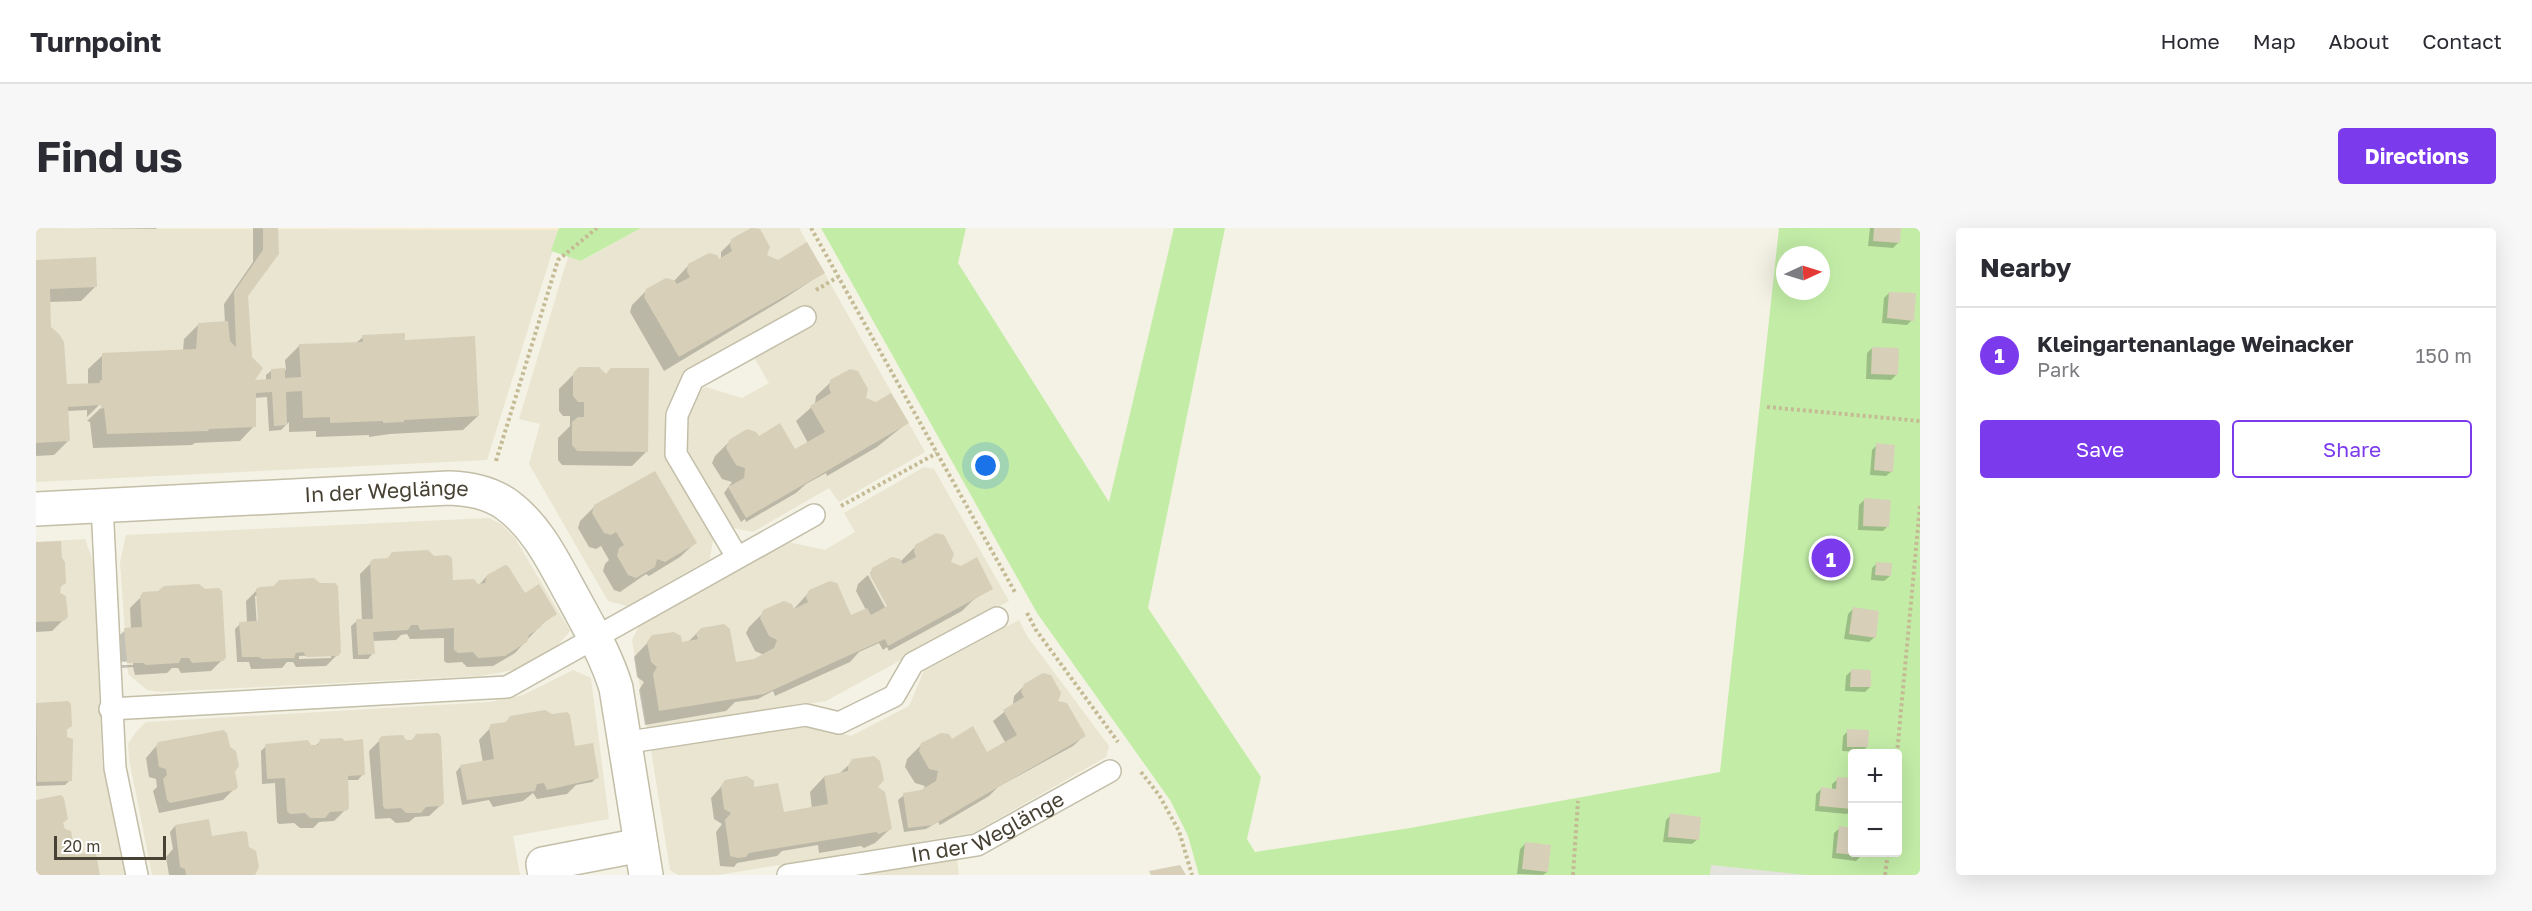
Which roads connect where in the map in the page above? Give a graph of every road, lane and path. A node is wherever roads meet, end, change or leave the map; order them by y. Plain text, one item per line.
1 (597, 228) edge
2 (811, 228) edge
3 (805, 317) dead end
4 (1767, 407) dead end
5 (1920, 421) edge
6 (937, 453) junction
7 (486, 493) junction
8 (102, 505) junction
9 (1920, 505) edge
10 (36, 508) edge
11 (814, 514) joint
12 (737, 557) junction
13 (1017, 595) dead end
14 (1022, 605) dead end
15 (998, 618) dead end
16 (595, 637) junction
17 (110, 709) junction
18 (623, 743) junction
19 (1123, 748) dead end
20 (1897, 749) edge
21 (1136, 765) dead end
22 (1110, 771) dead end
23 (1578, 801) dead end
24 (1888, 857) edge
25 (643, 860) edge
26 (137, 875) edge
27 (545, 875) edge
28 (788, 875) edge
29 (1192, 875) edge
30 (1573, 875) edge
31 (1886, 875) edge

1 - 7 path
2 - 6 path
3 - 12 lane
4 - 5 path
6 - 11 path
6 - 13 path
7 - 8 street, In der Weglänge
7 - 16 street, In der Weglänge
8 - 10 street, In der Weglänge
8 - 17 lane
9 - 20 path
11 - 12 lane
12 - 16 lane
14 - 19 path
15 - 18 lane
16 - 17 lane
16 - 18 street, In der Weglänge
17 - 26 lane
18 - 25 street, In der Weglänge
21 - 29 path
22 - 28 lane, In der Weglänge
23 - 30 path
24 - 31 path
25 - 27 street, In der Weglänge

